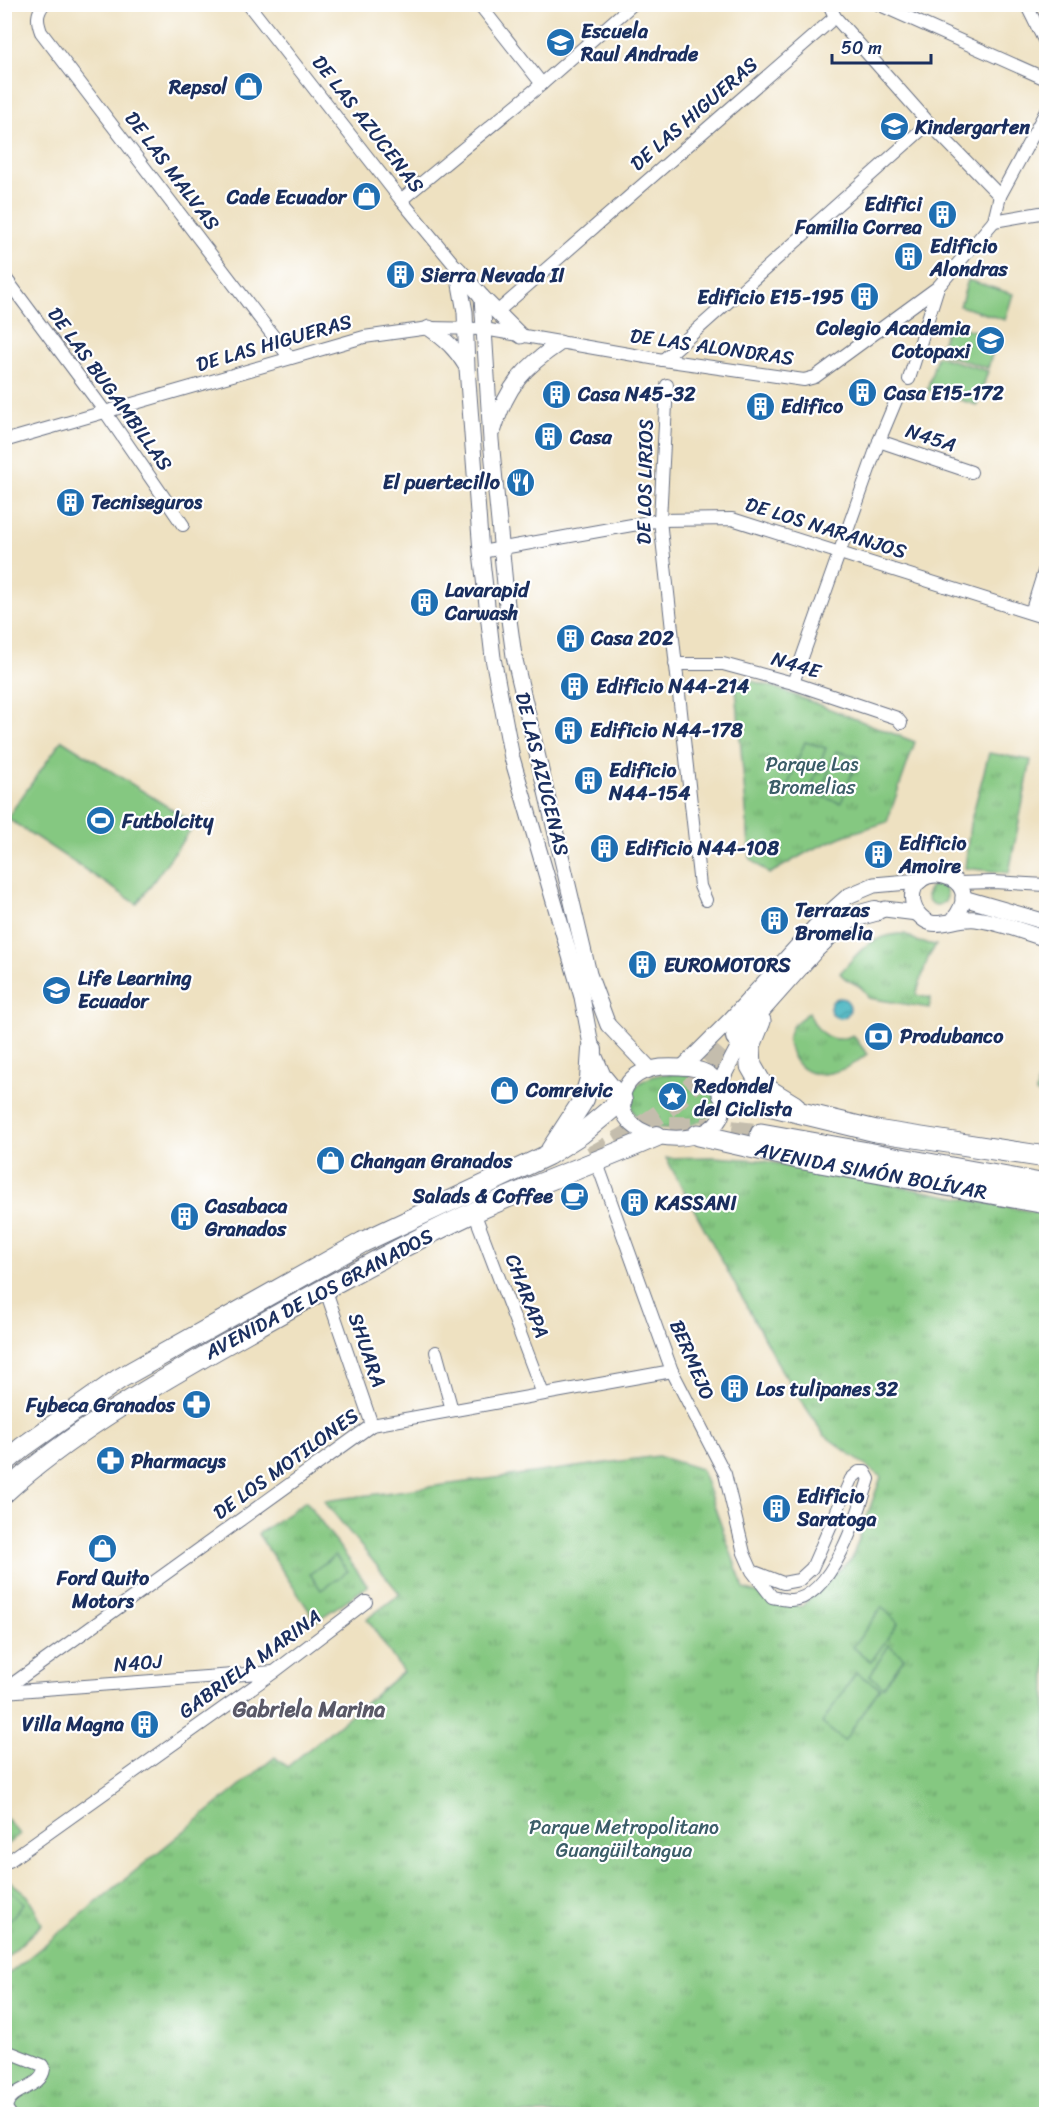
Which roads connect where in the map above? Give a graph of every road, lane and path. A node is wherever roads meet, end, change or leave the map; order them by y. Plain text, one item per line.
1 (44, 4) edge
2 (248, 4) edge
3 (479, 4) edge
4 (633, 4) edge
5 (829, 4) edge
6 (878, 4) edge
7 (1026, 4) edge
8 (835, 17) junction
9 (1047, 44) edge
10 (1047, 79) edge
11 (542, 84) junction
12 (1047, 111) edge
13 (929, 123) junction
14 (1000, 196) junction
15 (401, 200) junction
16 (1047, 212) edge
17 (993, 221) junction
18 (457, 268) junction
19 (4, 276) edge
20 (939, 287) junction
21 (482, 297) junction
22 (496, 312) junction
23 (429, 327) junction
24 (466, 327) junction
25 (484, 329) junction
26 (521, 336) junction
27 (560, 343) junction
28 (290, 358) junction
29 (663, 360) junction
30 (467, 368) junction
31 (909, 379) dead end
32 (667, 385) dead end
33 (897, 398) dead end
34 (106, 413) junction
35 (491, 440) junction
36 (4, 441) edge
37 (879, 441) junction
38 (971, 472) dead end
39 (660, 520) junction
40 (183, 525) dead end
41 (501, 549) junction
42 (481, 552) junction
43 (840, 554) junction
44 (1047, 565) edge
45 (1031, 613) junction
46 (1047, 618) edge
47 (675, 664) junction
48 (793, 683) junction
49 (901, 723) dead end
50 (920, 881) junction
51 (957, 883) junction
52 (1047, 885) edge
53 (963, 898) junction
54 (706, 900) dead end
55 (875, 911) junction
56 (917, 913) junction
57 (954, 919) junction
58 (1047, 922) edge
59 (1047, 939) edge
60 (760, 1022) junction
61 (736, 1037) tunnel mouth
62 (592, 1050) junction
63 (683, 1067) junction
64 (650, 1069) junction
65 (721, 1089) junction
66 (622, 1099) junction
67 (812, 1117) junction
68 (761, 1134) tunnel mouth
69 (657, 1136) junction
70 (698, 1136) junction
71 (548, 1155) junction
72 (1047, 1157) edge
73 (597, 1163) junction
74 (564, 1169) dead end
75 (1047, 1185) edge
76 (497, 1202) junction
77 (1047, 1203) edge
78 (474, 1212) junction
79 (325, 1288) junction
80 (436, 1352) dead end
81 (672, 1371) junction
82 (543, 1394) junction
83 (452, 1410) junction
84 (372, 1425) junction
85 (4, 1463) edge
86 (4, 1493) edge
87 (752, 1571) junction
88 (366, 1602) dead end
89 (274, 1672) junction
90 (4, 1691) edge
91 (9, 1860) dead end
92 (4, 2050) edge
93 (10, 2115) edge

1 - 28 street, DE LAS MALVAS
2 - 15 street, DE LAS AZUCENAS
3 - 11 street
4 - 11 street
5 - 8 street
6 - 10 street
7 - 9 street
8 - 13 street
8 - 22 street, DE LAS HIGUERAS
11 - 15 street
12 - 14 street, DE LAS ALONDRAS
13 - 14 street
13 - 29 street
14 - 17 street, DE LAS ALONDRAS
15 - 18 street, DE LAS AZUCENAS
16 - 17 street
17 - 20 street, DE LAS ALONDRAS
18 - 21 street, DE LAS AZUCENAS
18 - 24 street, DE LAS AZUCENAS
19 - 34 street, DE LAS BUGAMBILLAS
20 - 29 street, DE LAS ALONDRAS
20 - 31 street, DE LAS ALONDRAS
21 - 22 street
21 - 25 street, DE LAS AZUCENAS
22 - 26 street
23 - 24 street, DE LAS HIGUERAS
23 - 28 street, DE LAS HIGUERAS
23 - 30 street
24 - 25 street, DE LAS HIGUERAS
24 - 30 street, DE LAS AZUCENAS
25 - 26 street, DE LAS HIGUERAS
25 - 35 street, DE LAS AZUCENAS
26 - 27 street, DE LAS HIGUERAS
27 - 29 street, DE LAS ALONDRAS
27 - 35 street
28 - 34 street, DE LAS HIGUERAS
30 - 42 street, DE LAS AZUCENAS
32 - 39 street, DE LOS LIRIOS
33 - 37 street
34 - 36 street, DE LAS HIGUERAS
34 - 40 street, DE LAS BUGAMBILLAS
35 - 41 street, DE LAS AZUCENAS
37 - 38 street, N45A
37 - 43 street
39 - 41 street, DE LOS NARANJOS
39 - 43 street, DE LOS NARANJOS
39 - 47 street, DE LOS LIRIOS
41 - 42 street, DE LOS NARANJOS
41 - 64 street, DE LAS AZUCENAS
42 - 62 street, DE LAS AZUCENAS
43 - 45 street, DE LOS NARANJOS
43 - 48 street
44 - 45 street
45 - 46 street, DE LOS NARANJOS
47 - 48 street, N44E
47 - 54 street, DE LOS LIRIOS
48 - 49 street, N44E
50 - 51 street
50 - 56 street
50 - 63 street
51 - 52 street
51 - 53 street
53 - 57 street
53 - 58 street
55 - 56 street
55 - 60 street
55 - 61 main road
56 - 57 street
57 - 59 street
60 - 65 street
60 - 67 highway
62 - 66 street, DE LAS AZUCENAS
62 - 71 main road
63 - 64 street
63 - 65 street
64 - 66 street
65 - 67 highway, AVENIDA SIMÓN BOLÍVAR
65 - 70 street
66 - 69 street
66 - 71 main road, AVENIDA DE LOS GRANADOS
67 - 72 highway, AVENIDA SIMÓN BOLÍVAR
68 - 75 highway
69 - 70 street
69 - 73 main road, AVENIDA DE LOS GRANADOS
70 - 77 highway, AVENIDA SIMÓN BOLÍVAR
71 - 85 main road, AVENIDA DE LOS GRANADOS
73 - 76 main road, AVENIDA DE LOS GRANADOS
73 - 81 street, BERMEJO
74 - 76 main road
76 - 78 main road, AVENIDA DE LOS GRANADOS
78 - 79 main road, AVENIDA DE LOS GRANADOS
78 - 82 street, CHARAPA
79 - 84 street, SHUARA
79 - 86 main road, AVENIDA DE LOS GRANADOS
80 - 83 street
81 - 82 street, DE LOS MOTILONES
81 - 87 street, BERMEJO
82 - 83 street, DE LOS MOTILONES
83 - 84 street, DE LOS MOTILONES
84 - 90 street, DE LOS MOTILONES
87 - 87 street, BERMEJO
88 - 89 street, GABRIELA MARINA
89 - 90 street, N40J
89 - 91 street, GABRIELA MARINA
92 - 93 street

